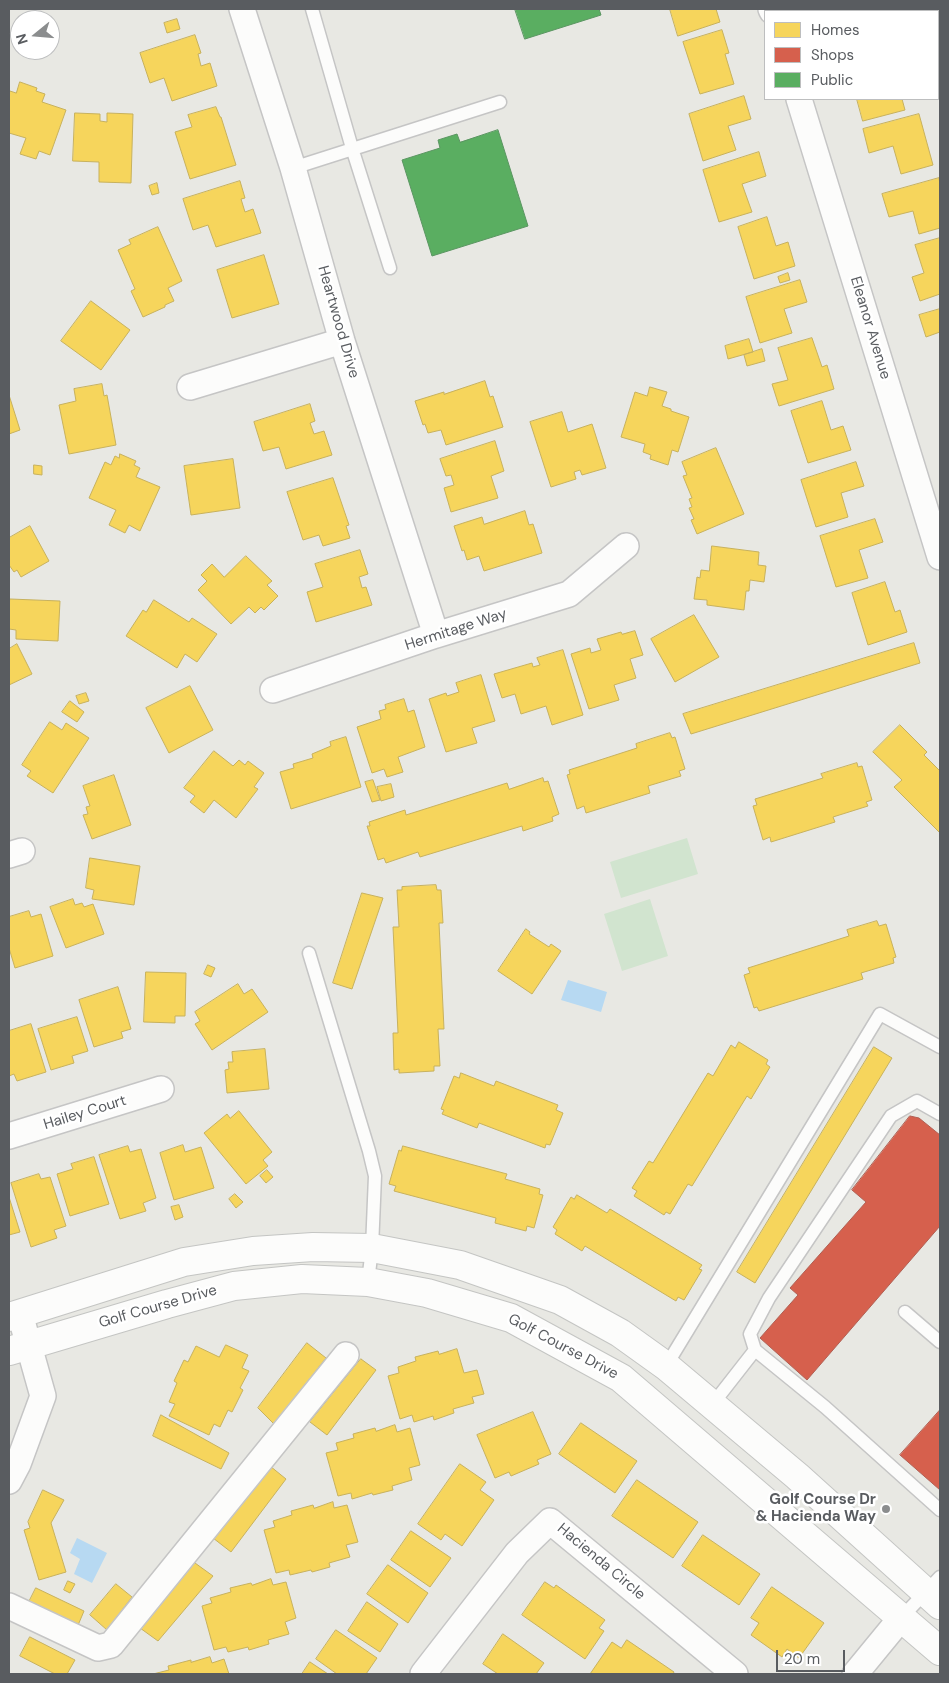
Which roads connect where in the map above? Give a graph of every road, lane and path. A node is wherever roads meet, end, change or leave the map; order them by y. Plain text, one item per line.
1 (242, 9) edge
2 (312, 9) edge
3 (799, 100) edge
4 (500, 102) dead end
5 (352, 148) junction
6 (293, 168) junction
7 (390, 268) dead end
8 (342, 341) junction
9 (190, 387) dead end
10 (626, 546) dead end
11 (940, 557) edge
12 (436, 635) junction
13 (273, 690) dead end
14 (309, 953) dead end
15 (940, 1047) edge
16 (161, 1089) dead end
17 (940, 1114) edge
18 (9, 1136) edge
19 (372, 1248) junction
20 (368, 1282) junction
21 (906, 1312) dead end
22 (14, 1316) edge
23 (940, 1342) edge
24 (19, 1348) edge
25 (754, 1350) junction
26 (346, 1355) dead end
27 (666, 1366) junction
28 (712, 1404) junction
29 (9, 1482) edge
30 (940, 1510) edge
31 (935, 1591) edge
32 (9, 1606) edge
33 (902, 1618) junction
34 (940, 1651) edge
35 (423, 1674) edge
36 (735, 1674) edge
37 (854, 1674) edge

1 - 6 street, Heartwood Drive
2 - 5 lane
3 - 11 street, Eleanor Avenue
4 - 5 lane
5 - 6 lane
5 - 7 lane
6 - 8 street, Heartwood Drive
8 - 9 street
8 - 12 street, Heartwood Drive
10 - 12 street, Hermitage Way
12 - 13 street, Hermitage Way
14 - 19 lane
15 - 27 lane
16 - 18 street, Hailey Court
17 - 25 lane
19 - 20 lane
19 - 22 street
19 - 27 street
20 - 24 street, Golf Course Drive
20 - 33 street, Golf Course Drive
21 - 23 lane
22 - 24 street
24 - 29 street
25 - 28 lane
25 - 30 lane
26 - 32 street
27 - 28 street
28 - 31 street
31 - 33 lane
33 - 34 street, Golf Course Drive
33 - 37 street
35 - 36 street, Hacienda Circle

